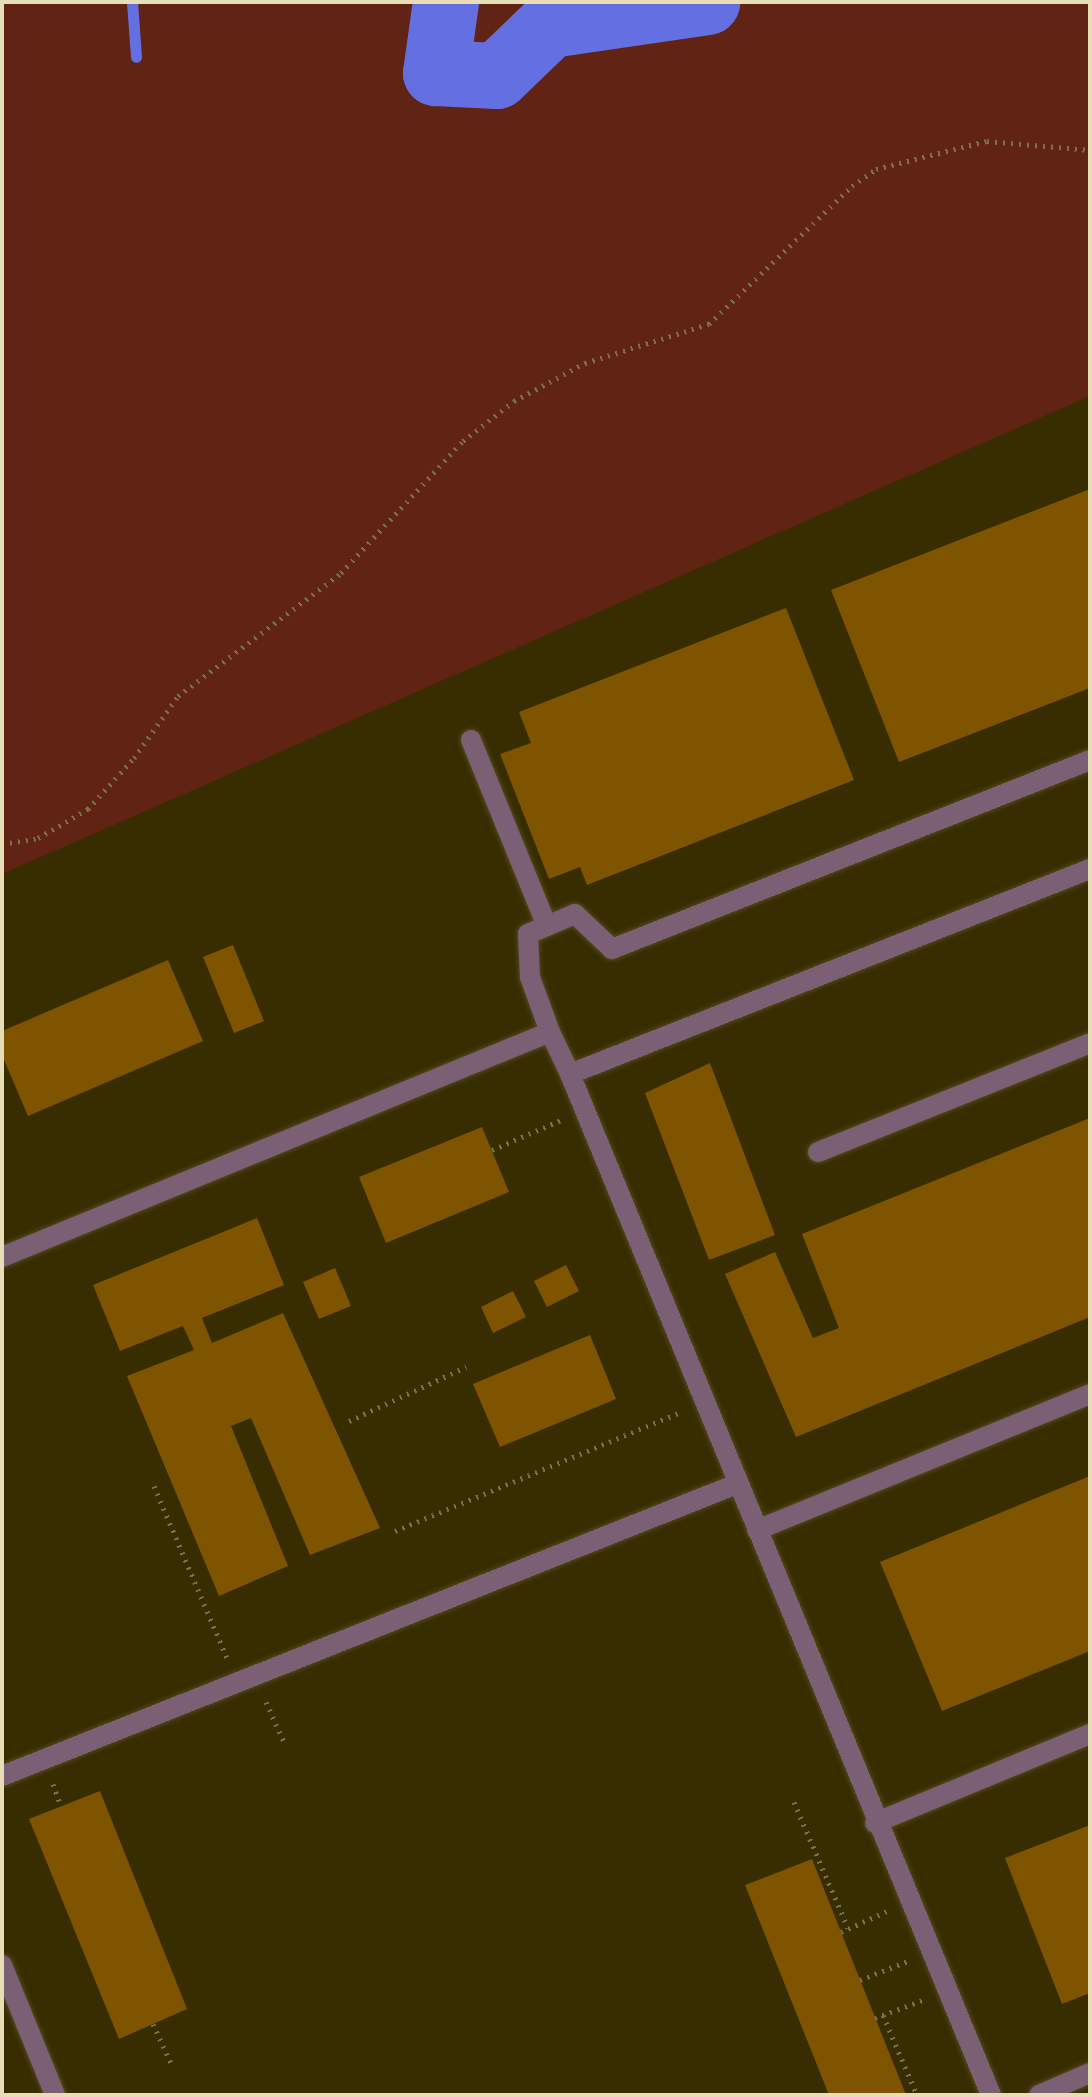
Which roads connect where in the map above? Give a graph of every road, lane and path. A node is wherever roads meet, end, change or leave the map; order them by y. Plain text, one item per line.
1 (1090, 150) edge
2 (471, 740) dead end
3 (1090, 760) edge
4 (2, 844) edge
5 (1090, 869) edge
6 (547, 926) junction
7 (550, 1032) junction
8 (1090, 1043) edge
9 (570, 1074) junction
10 (584, 1110) junction
11 (492, 1150) dead end
12 (818, 1152) dead end
13 (2, 1257) edge
14 (466, 1367) dead end
15 (1090, 1394) edge
16 (704, 1402) junction
17 (349, 1421) dead end
18 (737, 1484) junction
19 (154, 1486) dead end
20 (757, 1530) junction
21 (395, 1531) dead end
22 (246, 1679) junction
23 (1090, 1734) edge
24 (285, 1744) dead end
25 (2, 1776) edge
26 (794, 1802) dead end
27 (875, 1823) junction
28 (908, 1902) junction
29 (848, 1928) junction
30 (841, 1932) dead end
31 (930, 1952) junction
32 (2, 1965) edge
33 (860, 1980) dead end
34 (947, 1991) junction
35 (883, 2015) junction
36 (875, 2018) dead end
37 (153, 2024) dead end
38 (171, 2063) dead end
39 (1090, 2073) edge
40 (55, 2095) edge
41 (917, 2095) edge
42 (991, 2095) edge
43 (1039, 2095) edge

1 - 4 path
2 - 6 lane
3 - 6 lane
5 - 9 lane
6 - 7 lane
7 - 9 lane
7 - 13 lane
8 - 12 lane
9 - 10 lane
10 - 11 path
10 - 16 lane
14 - 17 path
15 - 20 lane
16 - 18 lane
16 - 21 path
18 - 20 lane
18 - 22 lane
19 - 22 path
20 - 27 lane
22 - 24 path
22 - 25 lane
23 - 27 lane
26 - 29 path
27 - 28 lane
28 - 29 path
28 - 31 lane
29 - 30 path
31 - 33 path
31 - 34 lane
32 - 40 lane
34 - 35 path
34 - 42 lane
35 - 36 path
35 - 41 path
37 - 38 path
39 - 43 lane

